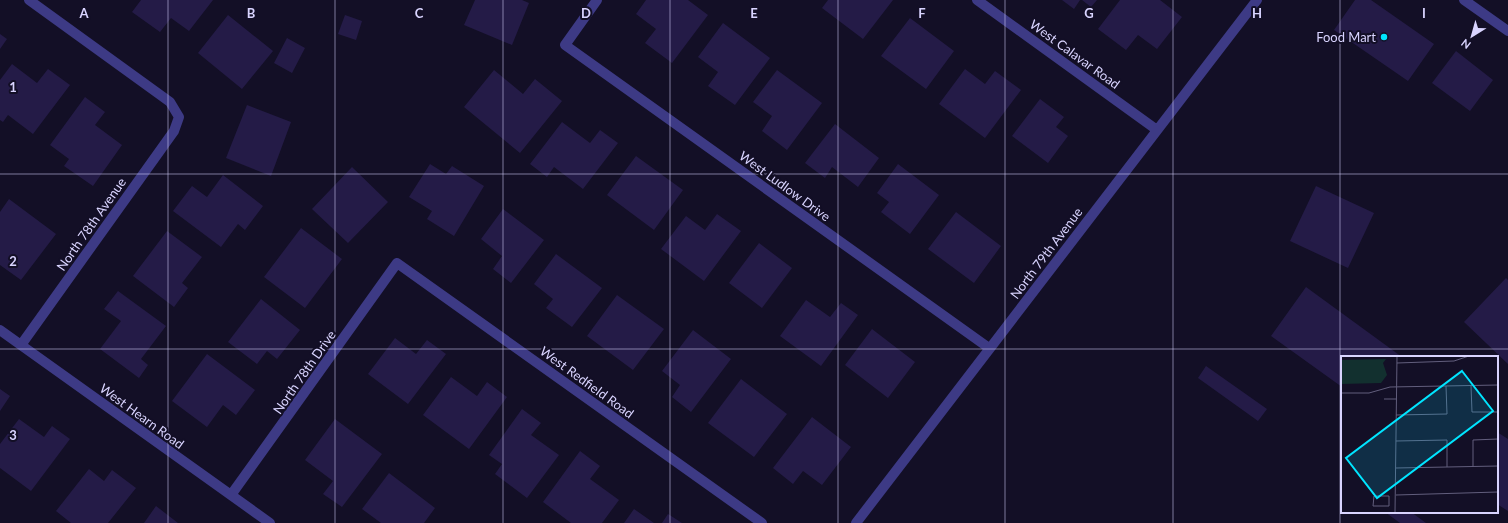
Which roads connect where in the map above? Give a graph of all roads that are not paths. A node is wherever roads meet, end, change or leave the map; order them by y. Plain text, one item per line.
1 (29, 0) edge
2 (597, 0) edge
3 (977, 0) edge
4 (1257, 0) edge
5 (1464, 0) edge
6 (1508, 31) edge
7 (1157, 130) junction
8 (397, 263) joint
9 (0, 330) edge
10 (22, 345) junction
11 (990, 348) junction
12 (231, 495) junction
13 (270, 523) edge
14 (762, 523) edge
15 (856, 523) edge

1 - 10 street, North 78th Avenue
2 - 11 street, West Ludlow Drive
3 - 7 street, West Calavar Road
4 - 7 street, North 79th Avenue
5 - 6 street
7 - 11 street, North 79th Avenue
8 - 12 street, North 78th Drive
8 - 14 street, West Redfield Road
9 - 10 street, West Hearn Road
10 - 12 street, West Hearn Road
11 - 15 street, North 79th Avenue
12 - 13 street, West Hearn Road

